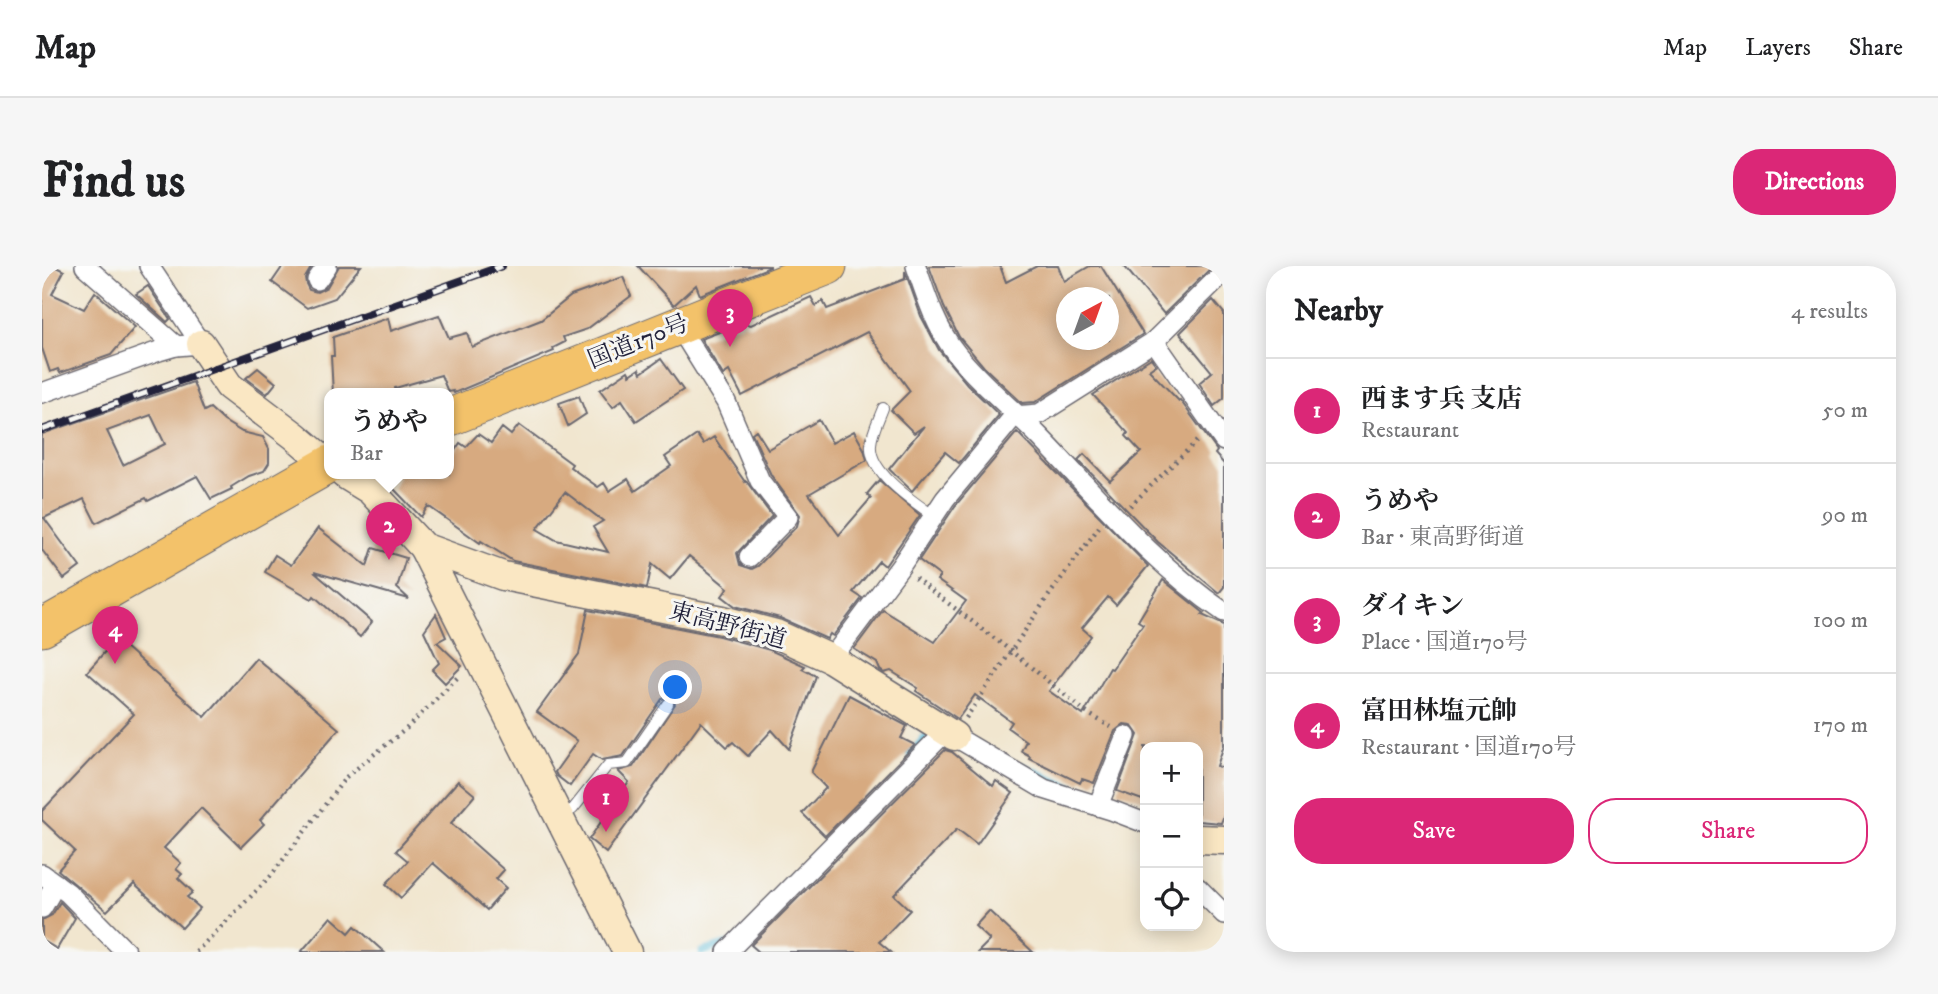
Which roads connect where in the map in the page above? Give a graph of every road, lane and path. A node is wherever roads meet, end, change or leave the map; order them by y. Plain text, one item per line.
1 (85, 266) edge
2 (149, 266) edge
3 (828, 266) edge
4 (916, 266) edge
5 (1224, 272) edge
6 (678, 325) junction
7 (1154, 341) junction
8 (189, 345) junction
9 (42, 393) edge
10 (883, 408) dead end
11 (454, 416) edge
12 (1019, 416) junction
13 (1220, 427) edge
14 (324, 460) edge
15 (324, 472) edge
16 (352, 479) edge
17 (934, 516) junction
18 (1113, 516) junction
19 (423, 547) junction
20 (749, 557) dead end
21 (900, 567) junction
22 (1224, 612) edge
23 (42, 628) edge
24 (1012, 651) junction
25 (831, 659) junction
26 (482, 665) junction
27 (668, 704) dead end
28 (950, 734) junction
29 (1126, 736) joint
30 (1098, 806) junction
31 (559, 817) junction
32 (1140, 821) edge
33 (1203, 839) edge
34 (1224, 840) edge
35 (49, 879) edge
36 (1203, 893) edge
37 (42, 908) edge
38 (1224, 914) edge
39 (126, 952) edge
40 (196, 952) edge
41 (627, 952) edge
42 (727, 952) edge

1 - 8 street, 東高野街道
2 - 8 street
3 - 6 highway, 国道170号
4 - 12 street
5 - 7 street
6 - 11 highway, 国道170号
6 - 20 street
7 - 12 street
7 - 13 street
8 - 9 street
8 - 14 street, 東高野街道
10 - 17 lane
12 - 17 street
12 - 18 street
13 - 18 path
15 - 23 highway
16 - 19 street, 東高野街道
17 - 21 street
18 - 22 street
18 - 24 path
19 - 25 street, 東高野街道
19 - 26 street
21 - 24 path
21 - 25 street
24 - 28 path
24 - 29 path
25 - 28 street, 東高野街道
26 - 31 street
26 - 40 path
27 - 31 lane
28 - 30 street, 東高野街道
28 - 42 street
29 - 30 street
30 - 32 street, 東高野街道
31 - 41 street
33 - 34 street
35 - 37 street
35 - 39 street
36 - 38 street

